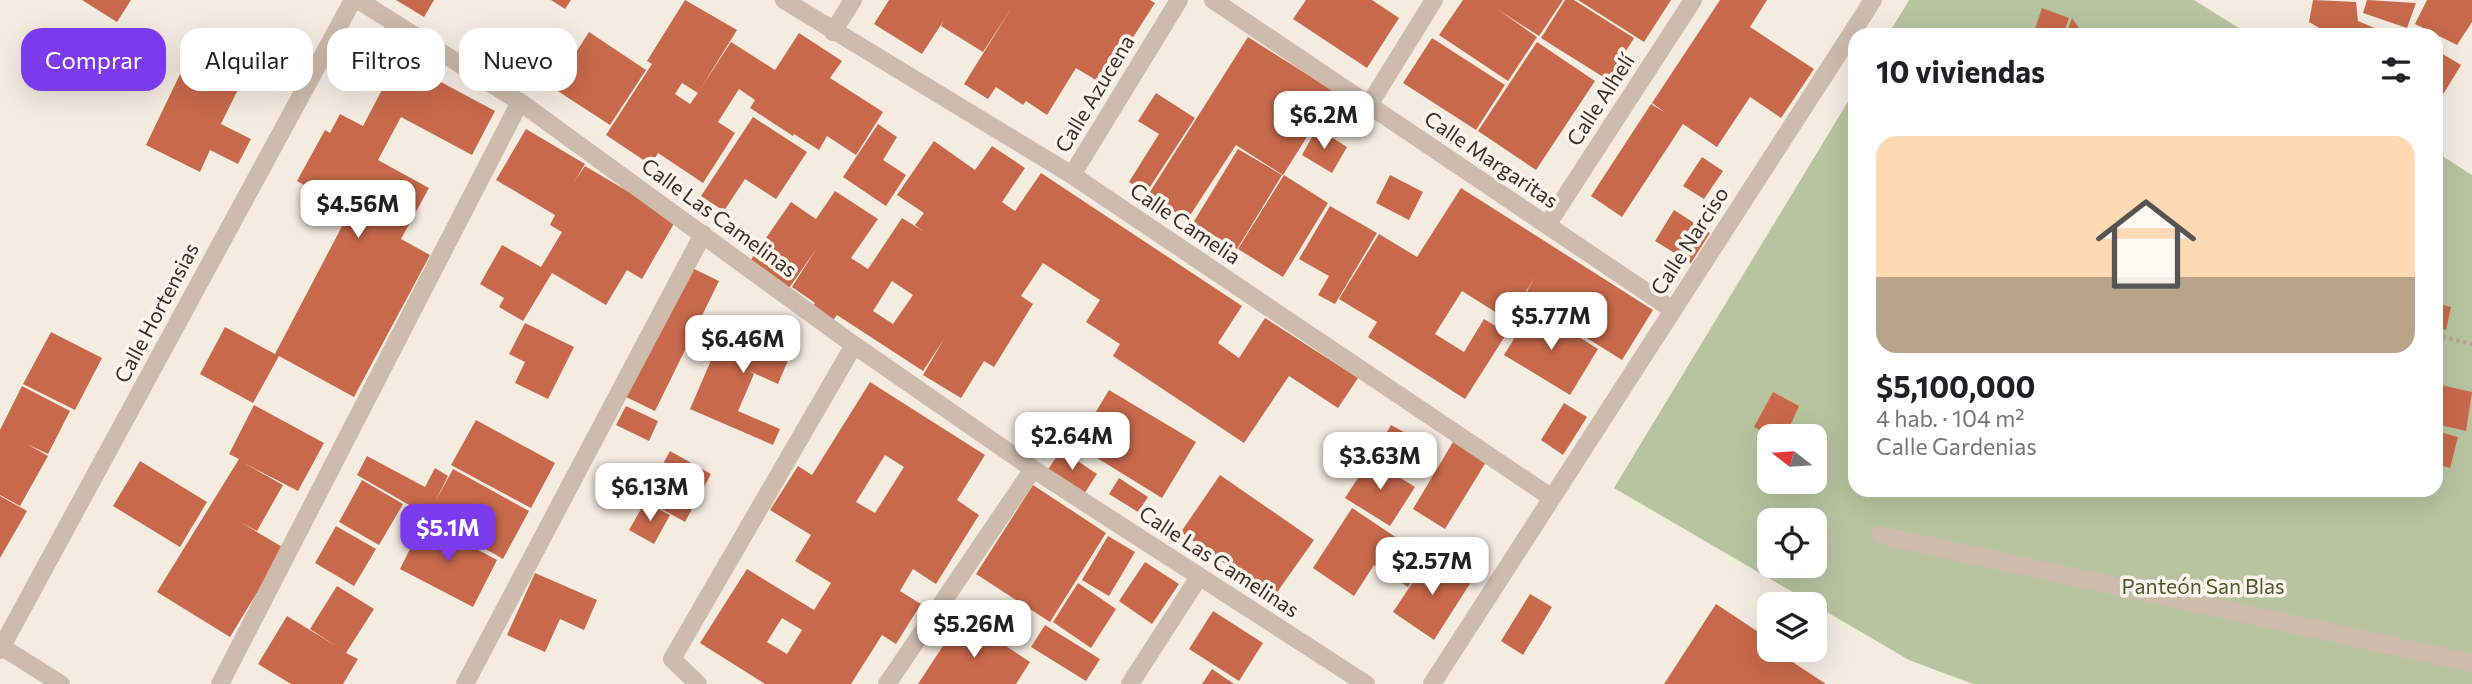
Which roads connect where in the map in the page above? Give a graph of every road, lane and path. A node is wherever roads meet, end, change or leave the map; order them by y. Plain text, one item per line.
1 (355, 0) edge
2 (784, 0) edge
3 (853, 0) edge
4 (1179, 0) edge
5 (1213, 0) edge
6 (1434, 0) edge
7 (1693, 0) edge
8 (1873, 0) edge
9 (1855, 28) edge
10 (833, 32) junction
11 (1848, 39) edge
12 (520, 102) junction
13 (1369, 105) junction
14 (1072, 175) junction
15 (1547, 225) junction
16 (703, 234) junction
17 (1673, 310) junction
18 (2443, 337) edge
19 (2472, 344) edge
20 (855, 345) junction
21 (1033, 469) junction
22 (1552, 498) junction
23 (1880, 535) dead end
24 (1199, 577) junction
25 (1, 648) edge
26 (2472, 663) edge
27 (61, 684) edge
28 (220, 684) edge
29 (465, 684) edge
30 (698, 684) edge
31 (887, 684) edge
32 (1130, 684) edge
33 (1366, 684) edge
34 (1432, 684) edge

1 - 12 street, Calle Las Camelinas
1 - 25 street, Calle Hortensias
2 - 10 street, Calle Camelia
3 - 10 street
4 - 14 street, Calle Azucena
5 - 13 street, Calle Margaritas
6 - 13 street
7 - 15 street, Calle Alhelí
8 - 9 street, Calle Narciso
10 - 14 street, Calle Camelia
11 - 17 street, Calle Narciso
12 - 16 street, Calle Las Camelinas
12 - 28 street
13 - 15 street, Calle Margaritas
14 - 22 street, Calle Camelia
15 - 17 street, Calle Margaritas
16 - 20 street, Calle Las Camelinas
16 - 29 street
17 - 22 street, Calle Narciso
18 - 19 path
20 - 21 street, Calle Las Camelinas
20 - 30 street
21 - 24 street, Calle Las Camelinas
21 - 31 street
22 - 34 street, Calle Narciso
23 - 26 street
24 - 32 street
24 - 33 street, Calle Las Camelinas
25 - 27 street

